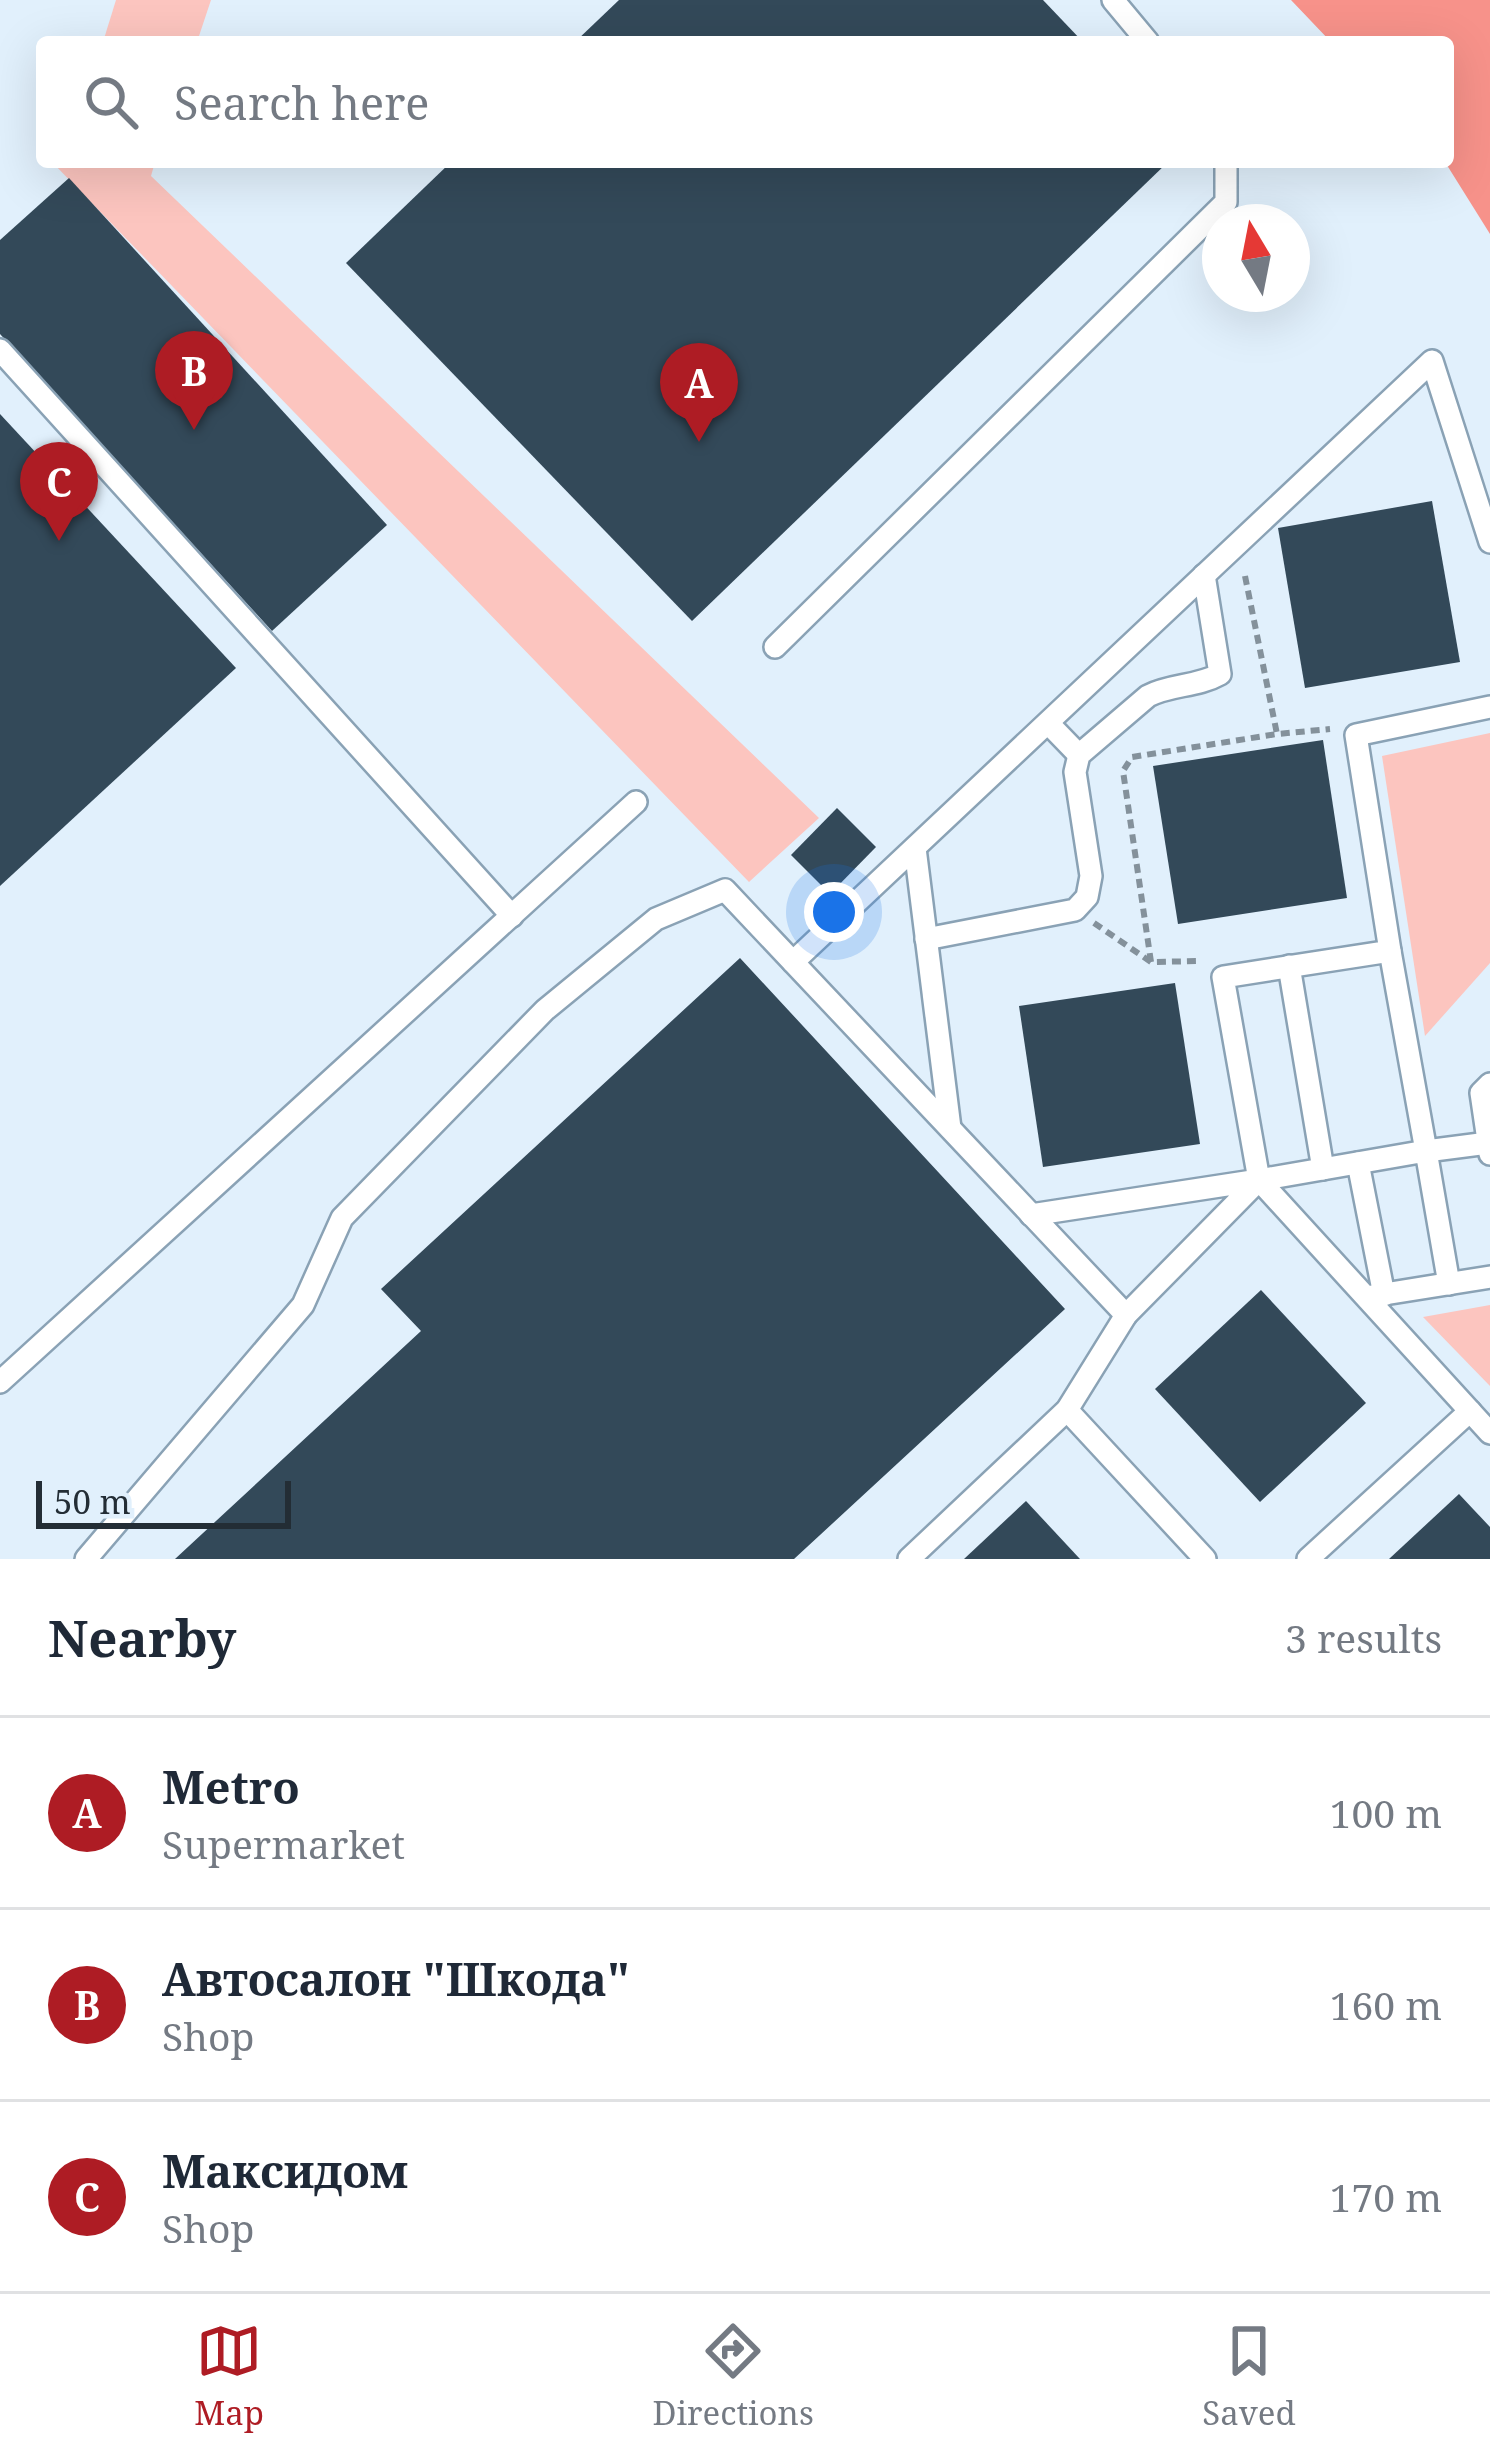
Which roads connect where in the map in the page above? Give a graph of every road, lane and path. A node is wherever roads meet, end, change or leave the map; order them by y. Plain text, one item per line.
1 (1113, 0) edge
2 (1143, 36) edge
3 (1226, 168) edge
4 (0, 350) edge
5 (1490, 542) edge
6 (1238, 543) junction
7 (1204, 575) junction
8 (775, 647) dead end
9 (1490, 707) edge
10 (1048, 723) junction
11 (1277, 734) junction
12 (1355, 735) junction
13 (1079, 755) junction
14 (636, 802) dead end
15 (915, 848) junction
16 (1075, 910) junction
17 (512, 916) junction
18 (926, 939) junction
19 (1390, 951) junction
20 (793, 962) junction
21 (1151, 962) junction
22 (1289, 966) junction
23 (1223, 976) junction
24 (1490, 1084) edge
25 (950, 1129) junction
26 (1489, 1149) edge
27 (1426, 1151) junction
28 (1358, 1163) junction
29 (1323, 1169) junction
30 (1258, 1180) junction
31 (1031, 1215) junction
32 (1490, 1277) edge
33 (1449, 1284) junction
34 (1375, 1296) junction
35 (1126, 1315) junction
36 (0, 1382) edge
37 (1067, 1411) junction
38 (1470, 1412) junction
39 (1490, 1433) edge
40 (86, 1559) edge
41 (909, 1559) edge
42 (1204, 1559) edge
43 (1308, 1559) edge

1 - 2 lane
3 - 8 lane
4 - 17 lane
5 - 6 lane
6 - 7 lane
6 - 11 path
7 - 10 lane
7 - 13 lane
9 - 12 lane
10 - 13 lane
10 - 15 lane
11 - 12 path
11 - 21 path
12 - 19 lane
13 - 16 lane
14 - 17 lane
15 - 18 lane
15 - 20 lane
16 - 18 lane
16 - 21 path
17 - 36 lane
18 - 25 lane
19 - 22 lane
19 - 27 lane
20 - 25 lane
20 - 40 lane
21 - 23 path
22 - 23 lane
22 - 29 lane
23 - 30 lane
24 - 26 lane
25 - 31 lane
26 - 27 lane
27 - 28 lane
27 - 33 lane
28 - 29 lane
28 - 34 lane
29 - 30 lane
30 - 31 lane
30 - 34 lane
30 - 35 lane
31 - 35 lane
32 - 33 lane
33 - 34 lane
34 - 38 lane
35 - 37 lane
37 - 41 lane
37 - 42 lane
38 - 39 lane
38 - 43 lane

